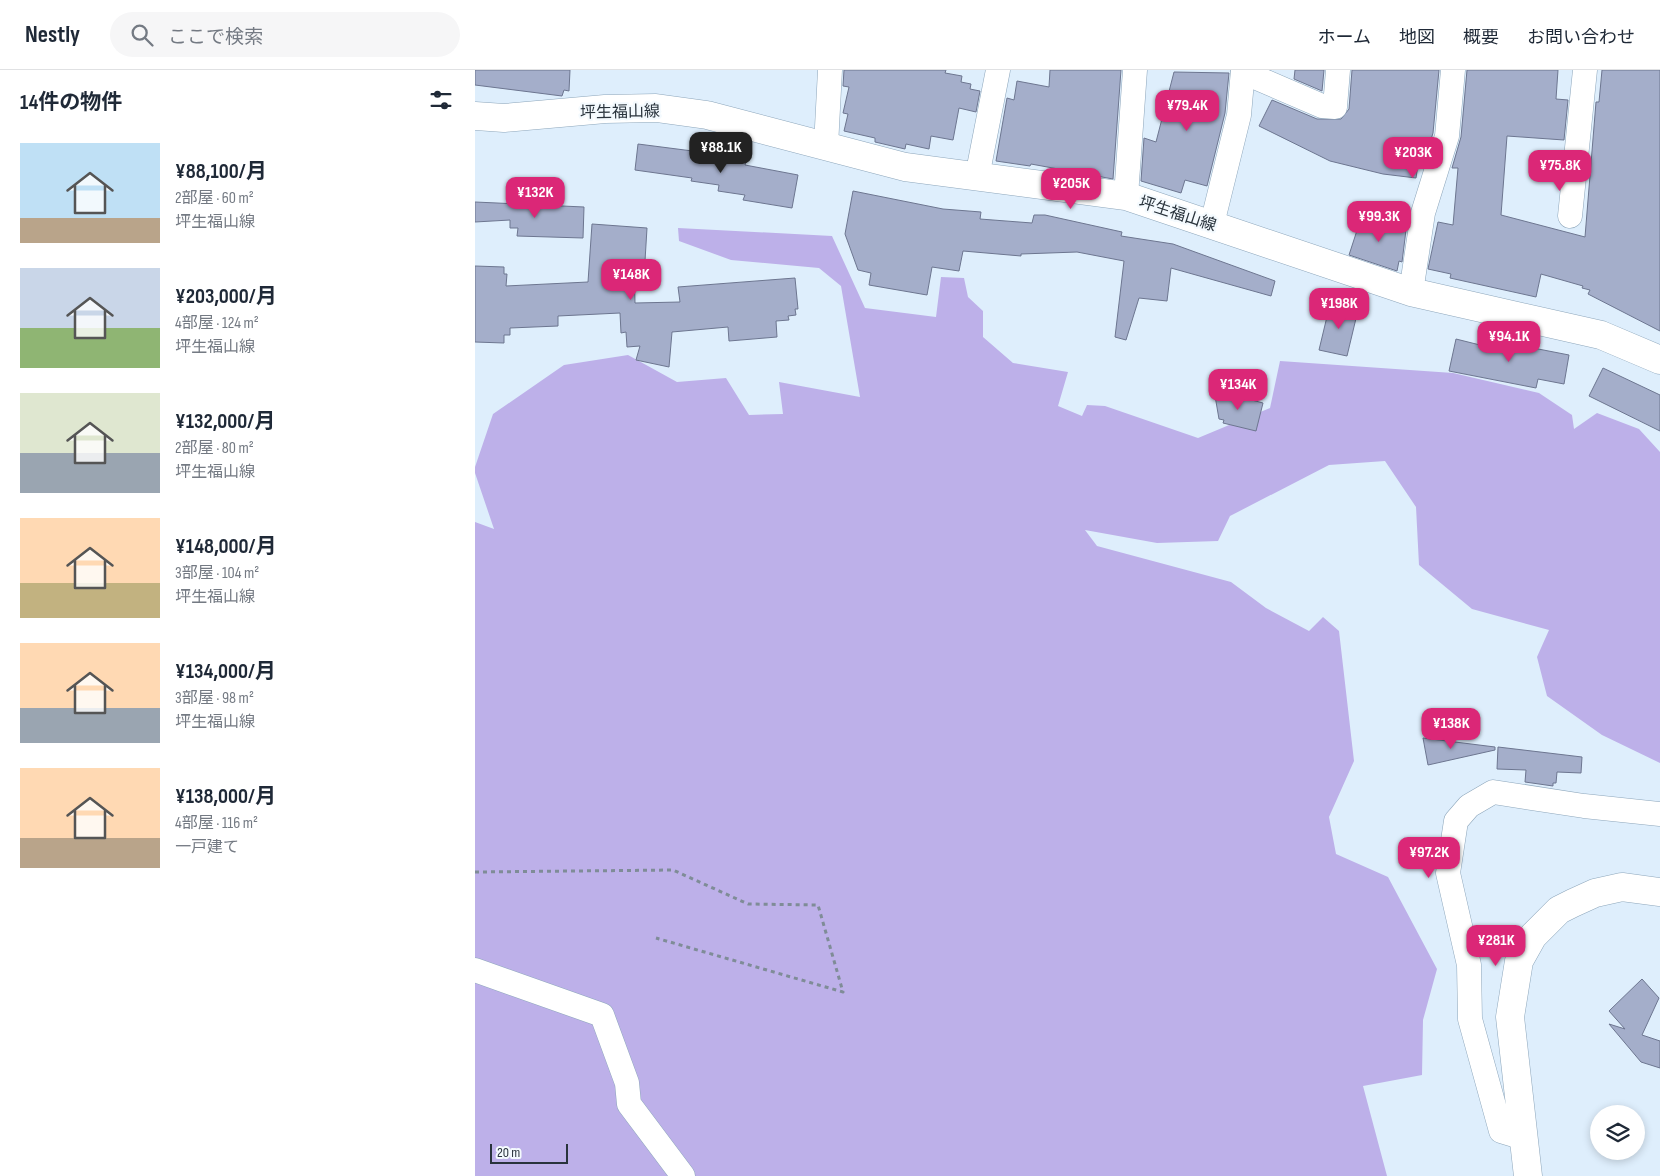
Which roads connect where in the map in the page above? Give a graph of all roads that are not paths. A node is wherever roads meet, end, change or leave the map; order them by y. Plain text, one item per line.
1 (830, 70) edge
2 (998, 70) edge
3 (1135, 70) edge
4 (1339, 70) edge
5 (1453, 70) edge
6 (1585, 70) edge
7 (1243, 71) edge
8 (475, 116) edge
9 (826, 146) junction
10 (977, 176) junction
11 (1126, 196) junction
12 (1570, 216) dead end
13 (1213, 224) junction
14 (1411, 292) junction
15 (1660, 360) edge
16 (1660, 814) edge
17 (1660, 892) edge
18 (475, 970) edge
19 (1524, 1138) junction
20 (683, 1176) edge
21 (1528, 1176) edge

1 - 9 street
2 - 10 street
3 - 11 street
4 - 7 street
5 - 14 street
6 - 12 street
7 - 13 street
8 - 9 main road, 坪生福山線
9 - 10 main road, 坪生福山線
10 - 11 main road, 坪生福山線
11 - 13 main road, 坪生福山線
13 - 14 main road, 坪生福山線
14 - 15 main road, 坪生福山線
16 - 19 street
17 - 19 main road
18 - 20 street
19 - 21 main road

